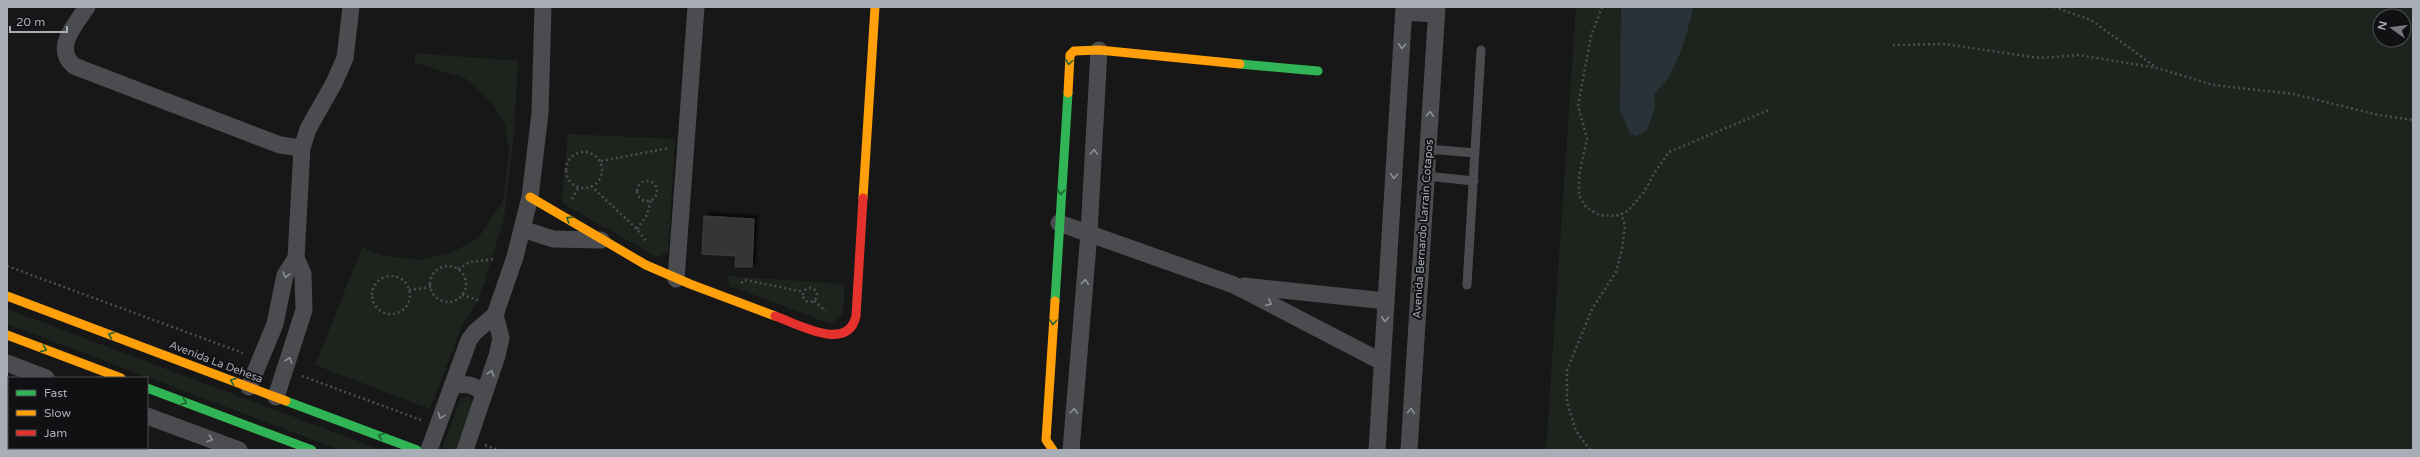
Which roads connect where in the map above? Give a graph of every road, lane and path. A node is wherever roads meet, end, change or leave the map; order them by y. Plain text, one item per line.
1 (86, 7) edge
2 (351, 7) edge
3 (543, 7) edge
4 (696, 7) edge
5 (875, 7) edge
6 (1602, 7) edge
7 (2054, 7) edge
8 (1404, 10) edge
9 (1436, 11) edge
10 (1893, 45) dead end
11 (1099, 50) junction
12 (1481, 50) dead end
13 (2157, 68) junction
14 (1318, 71) dead end
15 (1771, 109) dead end
16 (2413, 120) edge
17 (686, 144) junction
18 (302, 148) junction
19 (1428, 149) junction
20 (1475, 153) junction
21 (601, 161) junction
22 (1426, 176) junction
23 (1474, 181) junction
24 (591, 186) junction
25 (530, 197) junction
26 (651, 200) junction
27 (1621, 214) junction
28 (1059, 224) junction
29 (522, 229) junction
30 (637, 229) junction
31 (1089, 233) junction
32 (601, 240) junction
33 (646, 242) dead end
34 (515, 257) junction
35 (296, 258) junction
36 (458, 269) junction
37 (676, 279) junction
38 (1234, 285) junction
39 (1467, 285) dead end
40 (431, 287) junction
41 (409, 290) junction
42 (804, 292) junction
43 (7, 296) edge
44 (729, 299) junction
45 (1386, 300) junction
46 (495, 315) junction
47 (275, 324) junction
48 (298, 332) junction
49 (7, 335) edge
50 (1382, 362) junction
51 (7, 363) edge
52 (43, 377) edge
53 (118, 377) edge
54 (452, 386) junction
55 (249, 387) junction
56 (148, 388) edge
57 (484, 394) junction
58 (276, 397) junction
59 (148, 416) edge
60 (239, 450) edge
61 (312, 450) edge
62 (417, 450) edge
63 (429, 450) edge
64 (464, 450) edge
65 (1053, 450) edge
66 (1071, 450) edge
67 (1377, 450) edge
68 (1409, 450) edge
69 (1590, 450) edge

1 - 18 street
2 - 18 street
3 - 25 street
4 - 17 street
5 - 44 street
6 - 27 path
7 - 13 path
8 - 9 street
8 -> 45 street
19 -> 9 street, Avenida Bernardo Larraín Cotapos
10 - 13 path
11 - 14 street
11 -> 28 street
31 -> 11 street
12 - 20 lane
13 - 16 path
15 - 27 path
17 - 21 path
17 - 37 street
18 - 35 street
19 - 20 lane
19 - 22 street, Avenida Bernardo Larraín Cotapos
20 - 23 lane
21 - 24 path
21 - 24 path
22 - 23 lane
68 -> 22 street, Avenida Bernardo Larraín Cotapos
23 - 39 lane
24 - 30 path
25 - 29 street
32 -> 25 street
26 - 26 path
26 - 30 path
27 - 69 path
28 - 31 street
28 -> 65 street
29 - 32 street
29 - 34 street
30 - 33 path
31 - 38 street
66 -> 31 street
32 - 37 street
34 - 36 path
34 - 46 street
35 -> 47 street
35 - 48 street
36 - 40 path
36 - 40 path
37 - 44 street
38 - 45 street
38 -> 50 street
40 - 41 path
41 - 41 path
42 - 42 path
42 - 44 path
55 -> 43 street, Avenida La Dehesa
45 -> 50 street
46 - 54 street
57 -> 46 street
47 - 48 street
47 - 55 street
58 -> 48 street
49 -> 53 street
50 - 67 street
51 - 52 street
54 - 57 street
54 -> 63 street
55 - 58 street, Avenida La Dehesa
56 -> 61 street
57 - 64 street
62 -> 58 street, Avenida La Dehesa
59 -> 60 street

